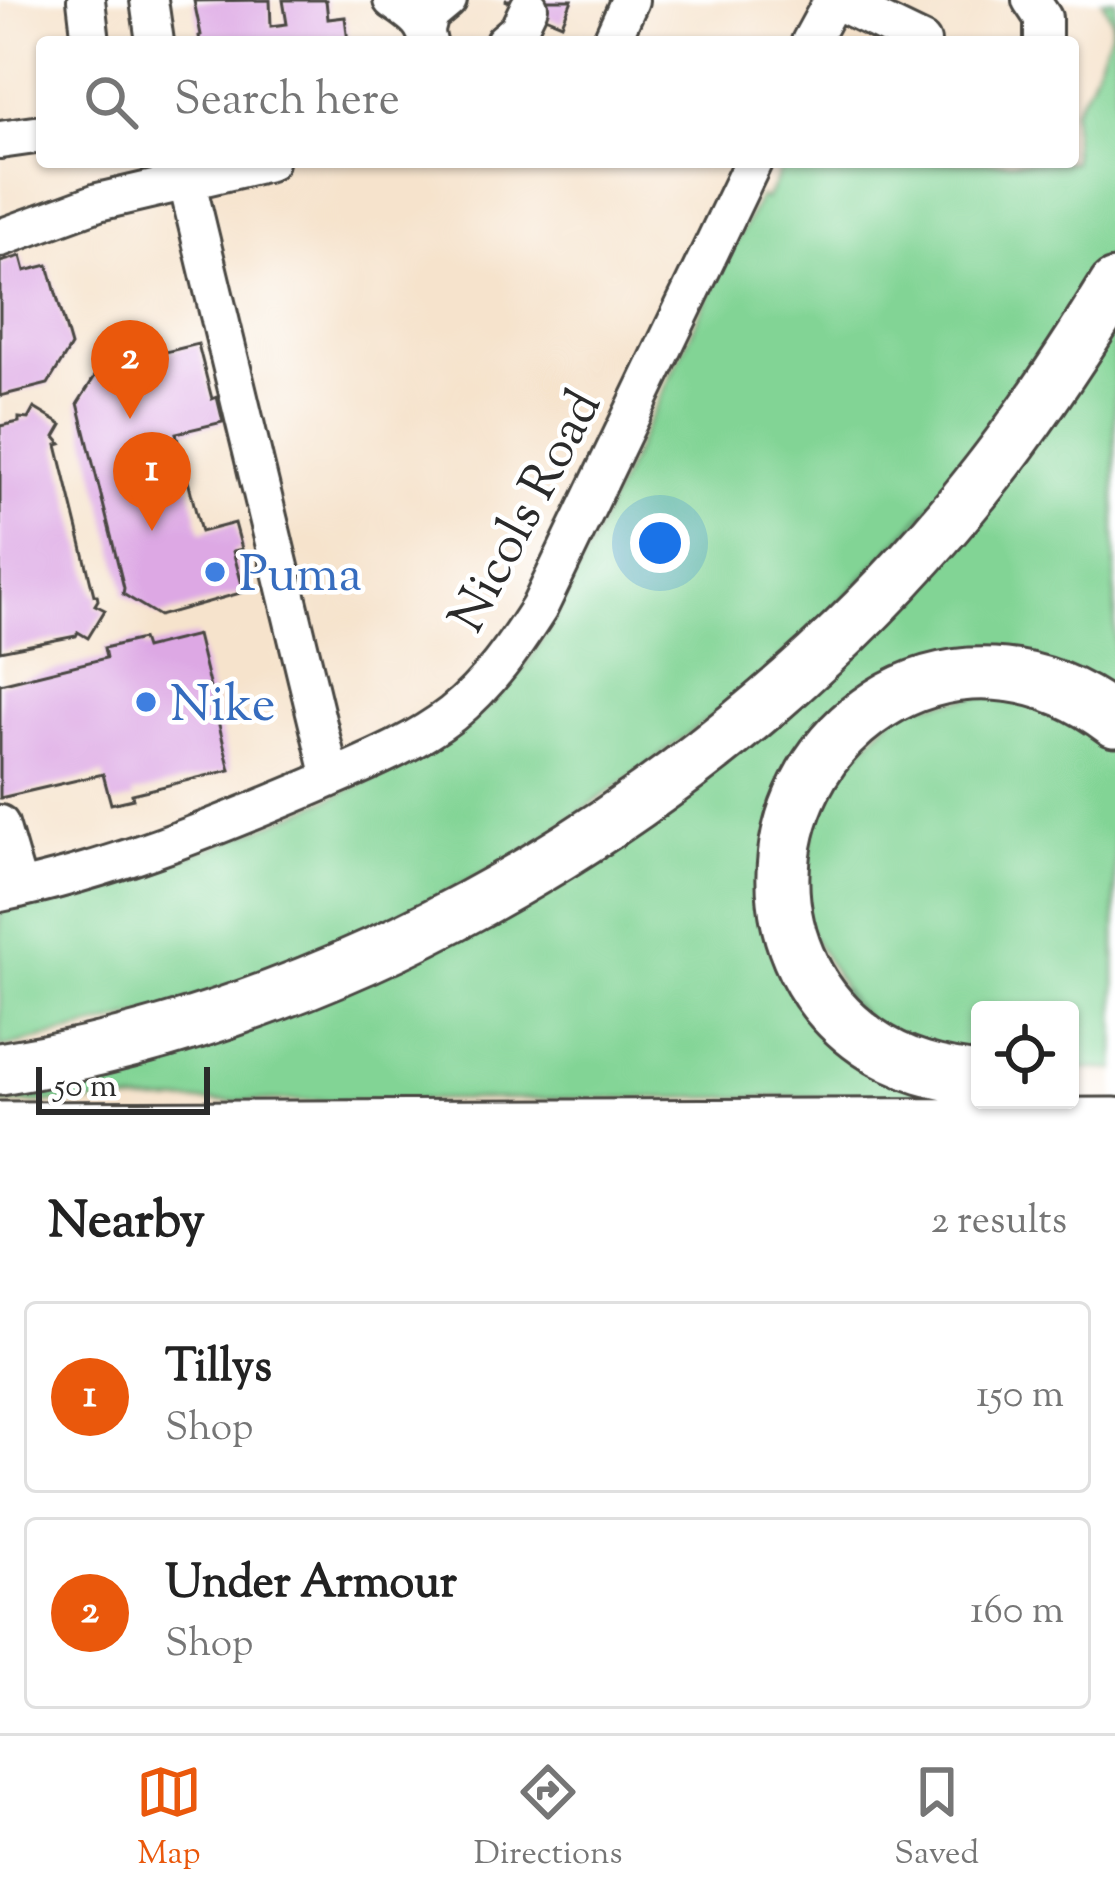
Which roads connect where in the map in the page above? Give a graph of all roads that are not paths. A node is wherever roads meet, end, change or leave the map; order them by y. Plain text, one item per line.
1 (86, 0) edge
2 (149, 0) edge
3 (392, 0) edge
4 (448, 0) edge
5 (630, 0) edge
6 (834, 0) edge
7 (1031, 0) edge
8 (529, 8) dead end
9 (908, 25) edge
10 (90, 36) edge
11 (154, 36) edge
12 (427, 36) edge
13 (511, 36) edge
14 (614, 36) edge
15 (813, 36) edge
16 (1042, 36) edge
17 (36, 135) edge
18 (0, 140) edge
19 (750, 168) edge
20 (185, 171) edge
21 (98, 202) junction
22 (0, 213) edge
23 (0, 238) edge
24 (1115, 286) edge
25 (1115, 721) edge
26 (331, 778) junction
27 (0, 824) edge
28 (9, 891) edge
29 (0, 1069) edge
30 (971, 1077) edge
31 (1102, 1105) edge
32 (0, 1128) edge
33 (481, 1136) edge

1 - 10 street
2 - 11 street
3 - 12 street
4 - 12 street
5 - 14 street
6 - 9 street
6 - 15 street
7 - 16 street
8 - 13 street
17 - 18 street
19 - 26 street, Nicols Road
20 - 21 street
20 - 26 street
21 - 22 street
21 - 23 street
24 - 29 highway
25 - 30 highway
26 - 28 street, Nicols Road
27 - 28 street
31 - 33 highway
32 - 33 highway

